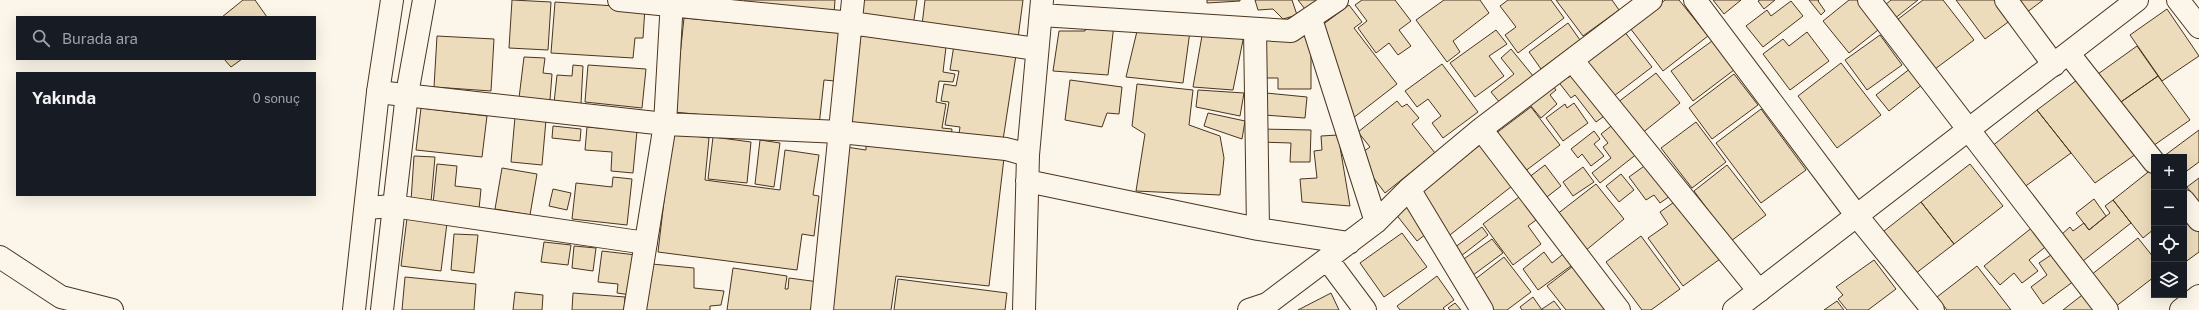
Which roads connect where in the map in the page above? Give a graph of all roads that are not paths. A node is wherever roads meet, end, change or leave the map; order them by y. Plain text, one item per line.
1 (392, 0) edge
2 (424, 0) edge
3 (619, 0) edge
4 (853, 0) edge
5 (1336, 0) edge
6 (1651, 0) edge
7 (1695, 0) edge
8 (1869, 0) edge
9 (2006, 0) edge
10 (2178, 0) edge
11 (671, 2) edge
12 (2130, 2) edge
13 (1041, 7) edge
14 (1311, 19) junction
15 (851, 23) junction
16 (2199, 27) edge
17 (1255, 29) junction
18 (1036, 49) junction
19 (2061, 59) junction
20 (1572, 60) junction
21 (378, 92) junction
22 (407, 94) junction
23 (665, 124) junction
24 (1481, 129) junction
25 (1968, 130) junction
26 (840, 132) junction
27 (1028, 155) junction
28 (2151, 159) edge
29 (1027, 181) junction
30 (1410, 189) junction
31 (2187, 205) edge
32 (393, 206) junction
33 (366, 208) junction
34 (1857, 216) junction
35 (2199, 220) edge
36 (1376, 222) junction
37 (1258, 229) junction
38 (646, 243) junction
39 (1349, 243) junction
40 (0, 257) edge
41 (1327, 259) junction
42 (1759, 291) junction
43 (2199, 296) edge
44 (1262, 308) edge
45 (112, 310) edge
46 (354, 310) edge
47 (382, 310) edge
48 (635, 310) edge
49 (822, 310) edge
50 (1024, 310) edge
51 (1365, 310) edge
52 (1482, 310) edge
53 (1620, 310) edge
54 (1734, 310) edge
55 (1933, 310) edge
56 (2107, 310) edge
57 (2182, 310) edge

1 - 21 street
2 - 22 street
3 - 11 street
4 - 15 street
5 - 14 street
6 - 20 street
7 - 34 street
8 - 25 street
9 - 19 street
10 - 16 street
11 - 15 street
11 - 23 street
12 - 19 street
13 - 17 street
13 - 18 street
14 - 17 street
14 - 36 street
15 - 18 street
15 - 26 street
17 - 37 street
18 - 27 street
19 - 25 street
19 - 28 street
20 - 24 street
20 - 42 street
21 - 22 street
21 - 33 street
22 - 23 street
22 - 32 street
23 - 26 street
23 - 38 street
24 - 30 street
24 - 53 street
25 - 34 street
25 - 56 street
26 - 27 street
26 - 49 street
27 - 29 street
29 - 37 street
29 - 50 street
30 - 36 street
30 - 52 street
31 - 35 street
32 - 33 street
32 - 38 street
32 - 47 street
33 - 46 street
34 - 42 street
34 - 55 street
36 - 39 street
37 - 39 street
38 - 48 street
39 - 41 street
40 - 45 street
41 - 44 street
41 - 51 street
42 - 54 street
43 - 57 street

